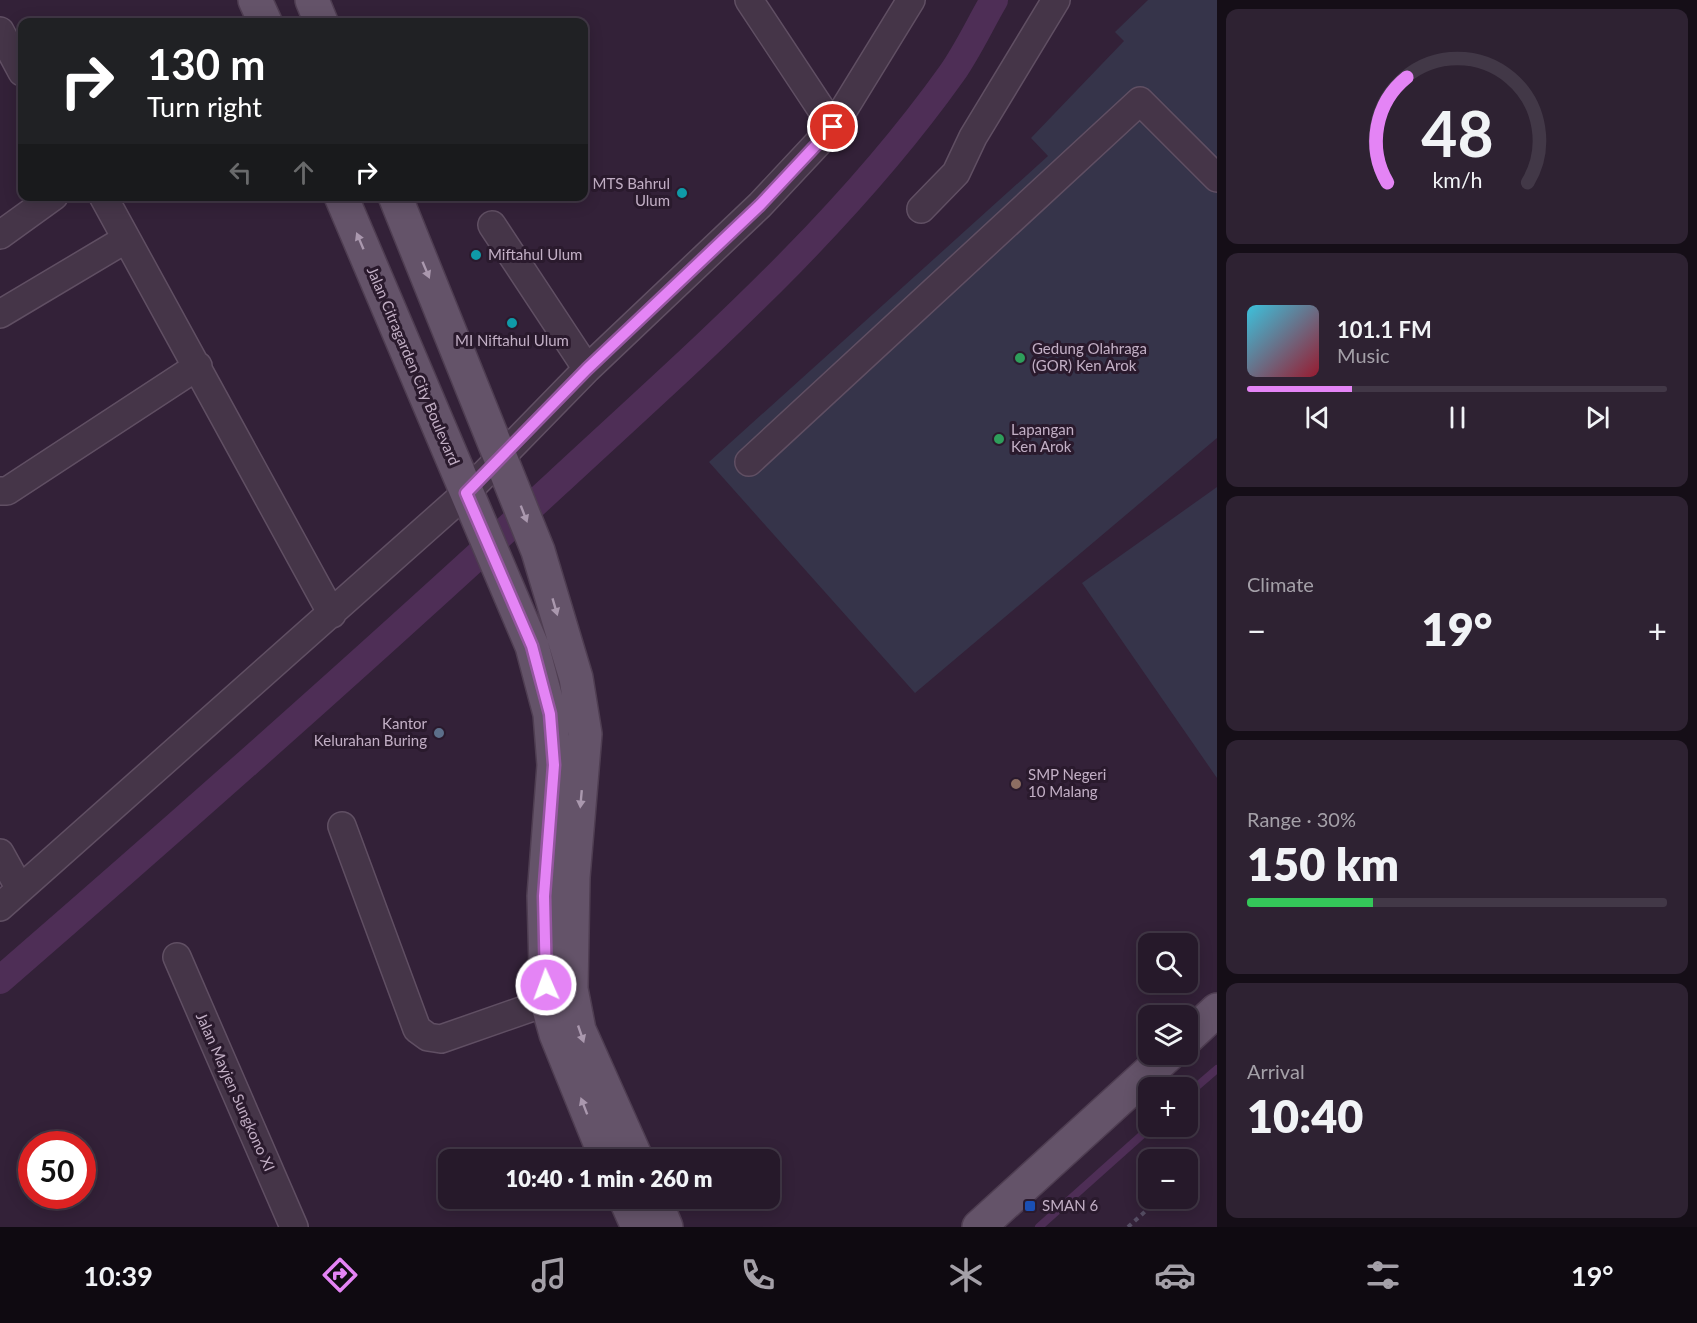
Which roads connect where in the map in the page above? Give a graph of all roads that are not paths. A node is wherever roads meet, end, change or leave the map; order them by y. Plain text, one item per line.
1 (255, 0) edge
2 (312, 0) edge
3 (749, 0) edge
4 (911, 0) edge
5 (1056, 0) edge
6 (263, 18) edge
7 (319, 18) edge
8 (2, 41) edge
9 (18, 66) edge
10 (833, 127) junction
11 (1217, 178) edge
12 (47, 201) edge
13 (106, 201) edge
14 (343, 201) edge
15 (397, 201) edge
16 (921, 209) dead end
17 (492, 225) dead end
18 (0, 235) edge
19 (126, 238) junction
20 (0, 314) edge
21 (198, 366) junction
22 (587, 369) junction
23 (749, 462) dead end
24 (506, 468) junction
25 (0, 491) edge
26 (470, 500) junction
27 (332, 614) junction
28 (342, 826) dead end
29 (0, 853) edge
30 (20, 889) junction
31 (0, 907) edge
32 (177, 957) dead end
33 (547, 1002) junction
34 (1217, 1010) edge
35 (1198, 1028) edge
36 (1156, 1065) edge
37 (603, 1149) edge
38 (632, 1149) edge
39 (630, 1209) edge
40 (659, 1209) edge
41 (294, 1227) edge
42 (638, 1227) edge
43 (666, 1227) edge
44 (979, 1227) edge

1 - 6 main road
2 - 7 main road
3 - 10 street
4 - 10 street
5 - 16 street
8 - 9 street
10 - 22 street
11 - 23 street
12 - 18 street
13 - 19 street
26 -> 14 main road, Jalan Citragarden City Boulevard
15 -> 24 main road
17 - 22 street
19 - 20 street
19 - 21 street
21 - 25 street
21 - 27 street
22 - 24 street
24 - 26 street
24 -> 38 main road
26 - 27 street
26 - 33 main road, Jalan Citragarden City Boulevard
27 - 30 street
28 - 33 street
29 - 30 street
30 - 31 street
32 - 41 street, Jalan Mayjen Sungkono XI
37 -> 33 main road, Jalan Citragarden City Boulevard
34 - 35 main road
36 - 44 main road
39 - 42 main road
40 - 43 main road

